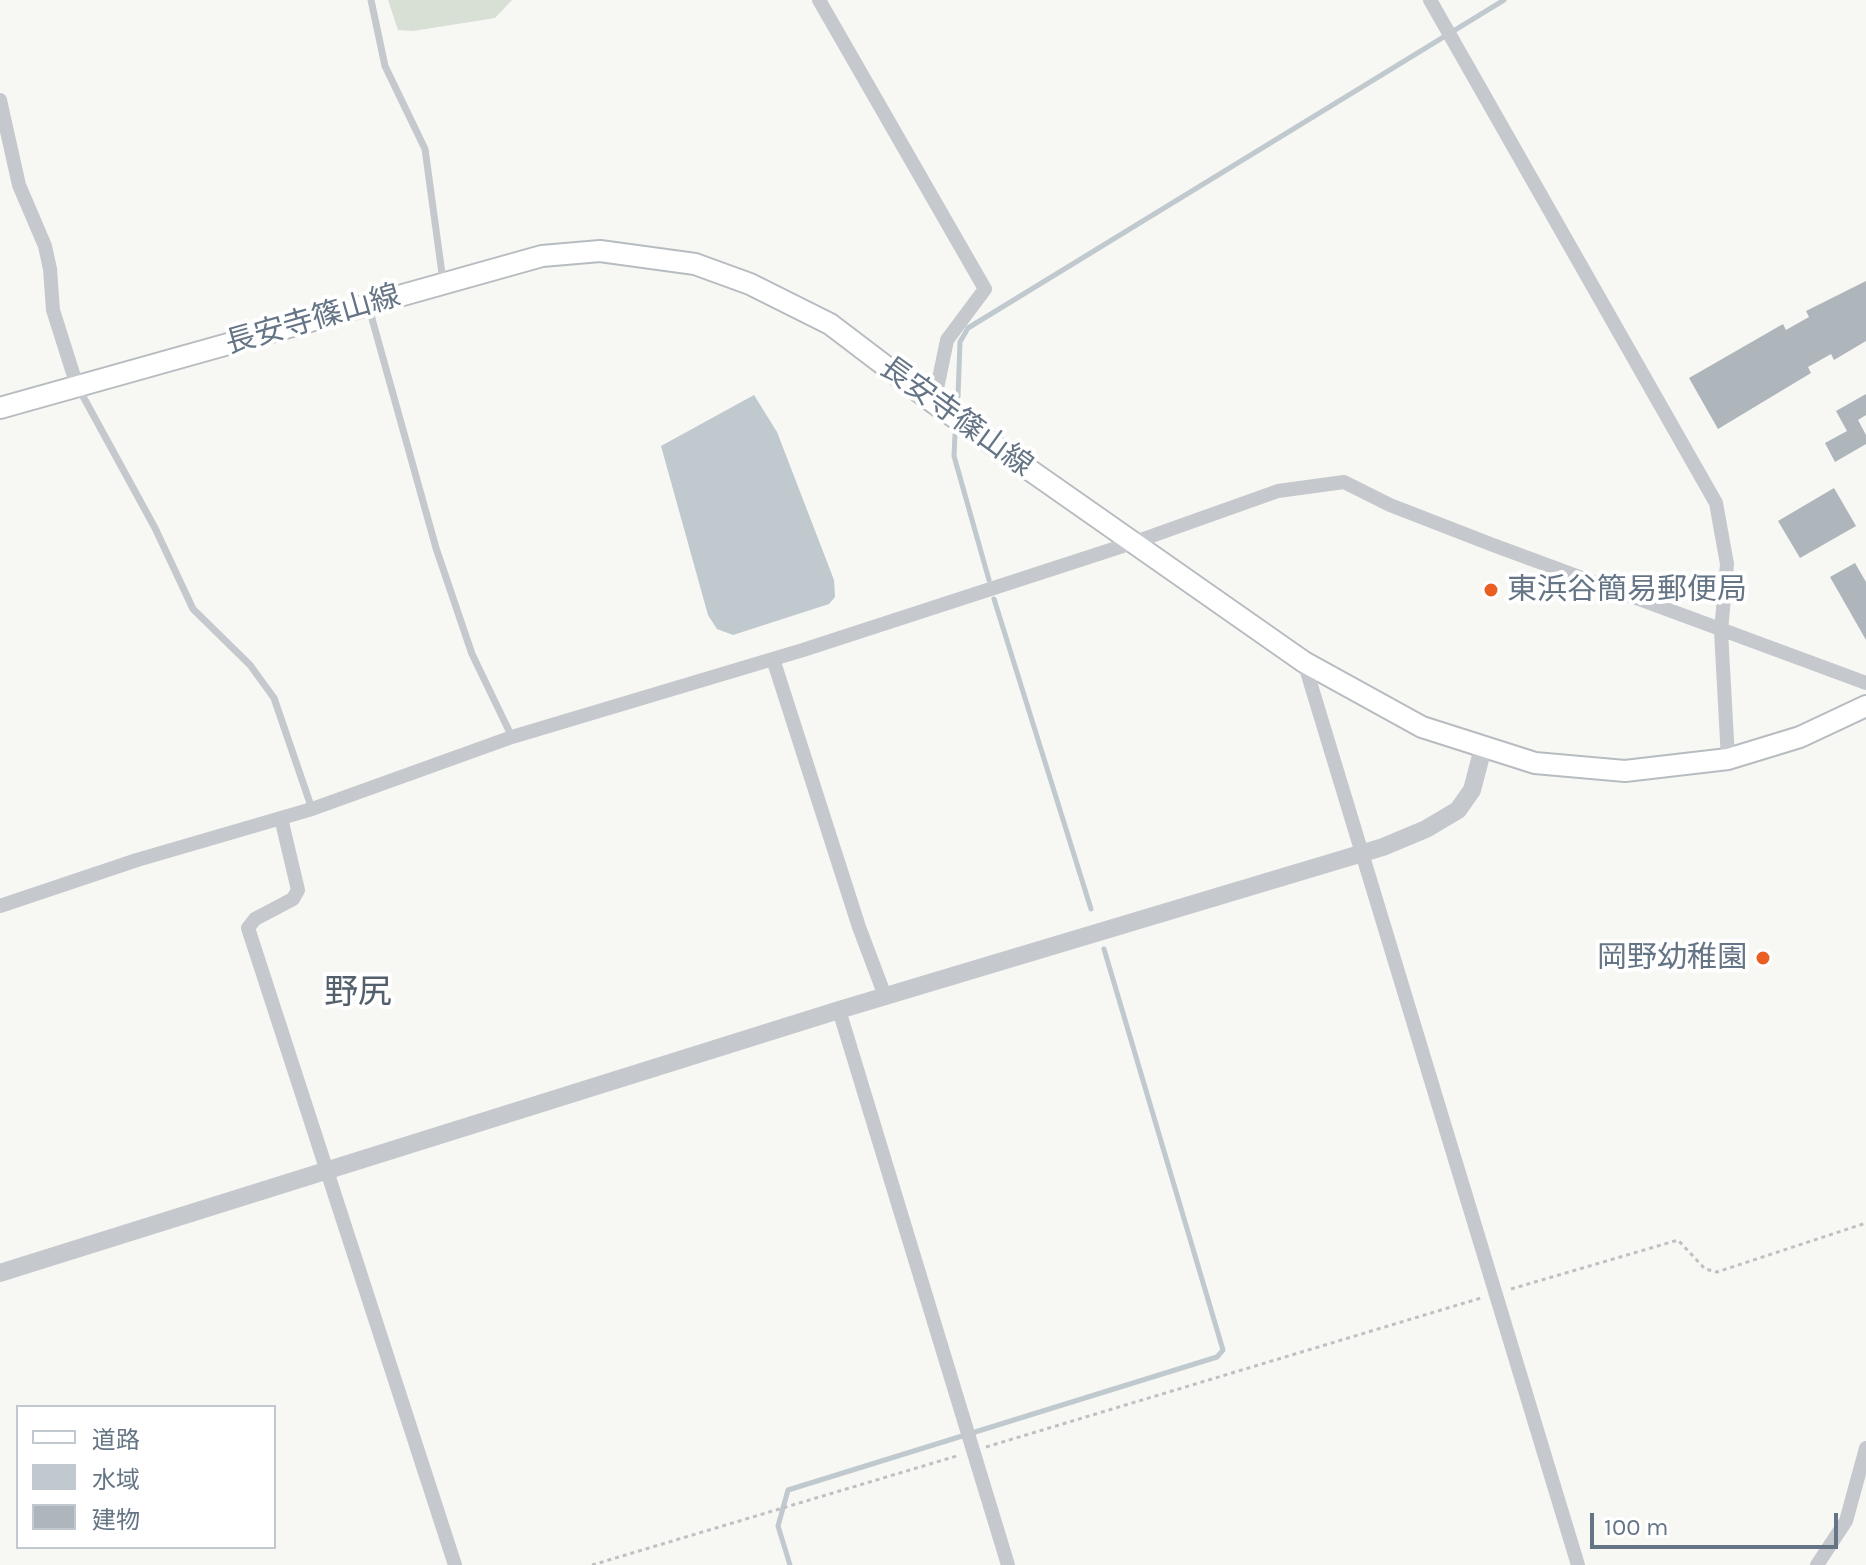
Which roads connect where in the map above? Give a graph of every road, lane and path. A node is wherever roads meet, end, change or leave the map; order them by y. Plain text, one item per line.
1 (371, 0) edge
2 (819, 0) edge
3 (1430, 0) edge
4 (0, 100) edge
5 (444, 283) junction
6 (368, 305) junction
7 (77, 386) junction
8 (934, 403) junction
9 (0, 408) edge
10 (1132, 543) junction
11 (1721, 631) junction
12 (773, 659) junction
13 (1304, 662) junction
14 (1866, 683) edge
15 (1866, 706) edge
16 (512, 737) junction
17 (1483, 748) junction
18 (1728, 759) junction
19 (312, 809) junction
20 (281, 818) junction
21 (1364, 853) junction
22 (0, 906) edge
23 (885, 996) junction
24 (839, 1010) junction
25 (327, 1169) junction
26 (1866, 1223) edge
27 (0, 1273) edge
28 (1495, 1294) junction
29 (1866, 1448) edge
30 (974, 1451) junction
31 (455, 1565) edge
32 (592, 1565) edge
33 (1008, 1565) edge
34 (1578, 1565) edge
35 (1817, 1565) edge

1 - 5 lane
2 - 8 street
3 - 11 street
4 - 7 street
5 - 6 main road, 長安寺篠山線
5 - 8 main road, 長安寺篠山線
6 - 7 main road, 長安寺篠山線
6 - 16 lane
7 - 9 main road, 長安寺篠山線
7 - 19 lane
8 - 10 main road, 長安寺篠山線
10 - 11 street
10 - 12 street
10 - 13 main road, 長安寺篠山線
11 - 14 street
11 - 18 street
12 - 16 street
12 - 23 street
13 - 17 main road, 長安寺篠山線
13 - 21 street
15 - 18 main road, 長安寺篠山線
16 - 19 street
17 - 18 main road, 長安寺篠山線
17 - 21 street
19 - 20 street
20 - 22 street
20 - 25 street
21 - 23 street
21 - 28 street
23 - 24 street
24 - 25 street
24 - 30 street
25 - 27 street
25 - 31 street
26 - 28 path
28 - 30 path
28 - 34 street
29 - 35 street
30 - 32 path
30 - 33 street

